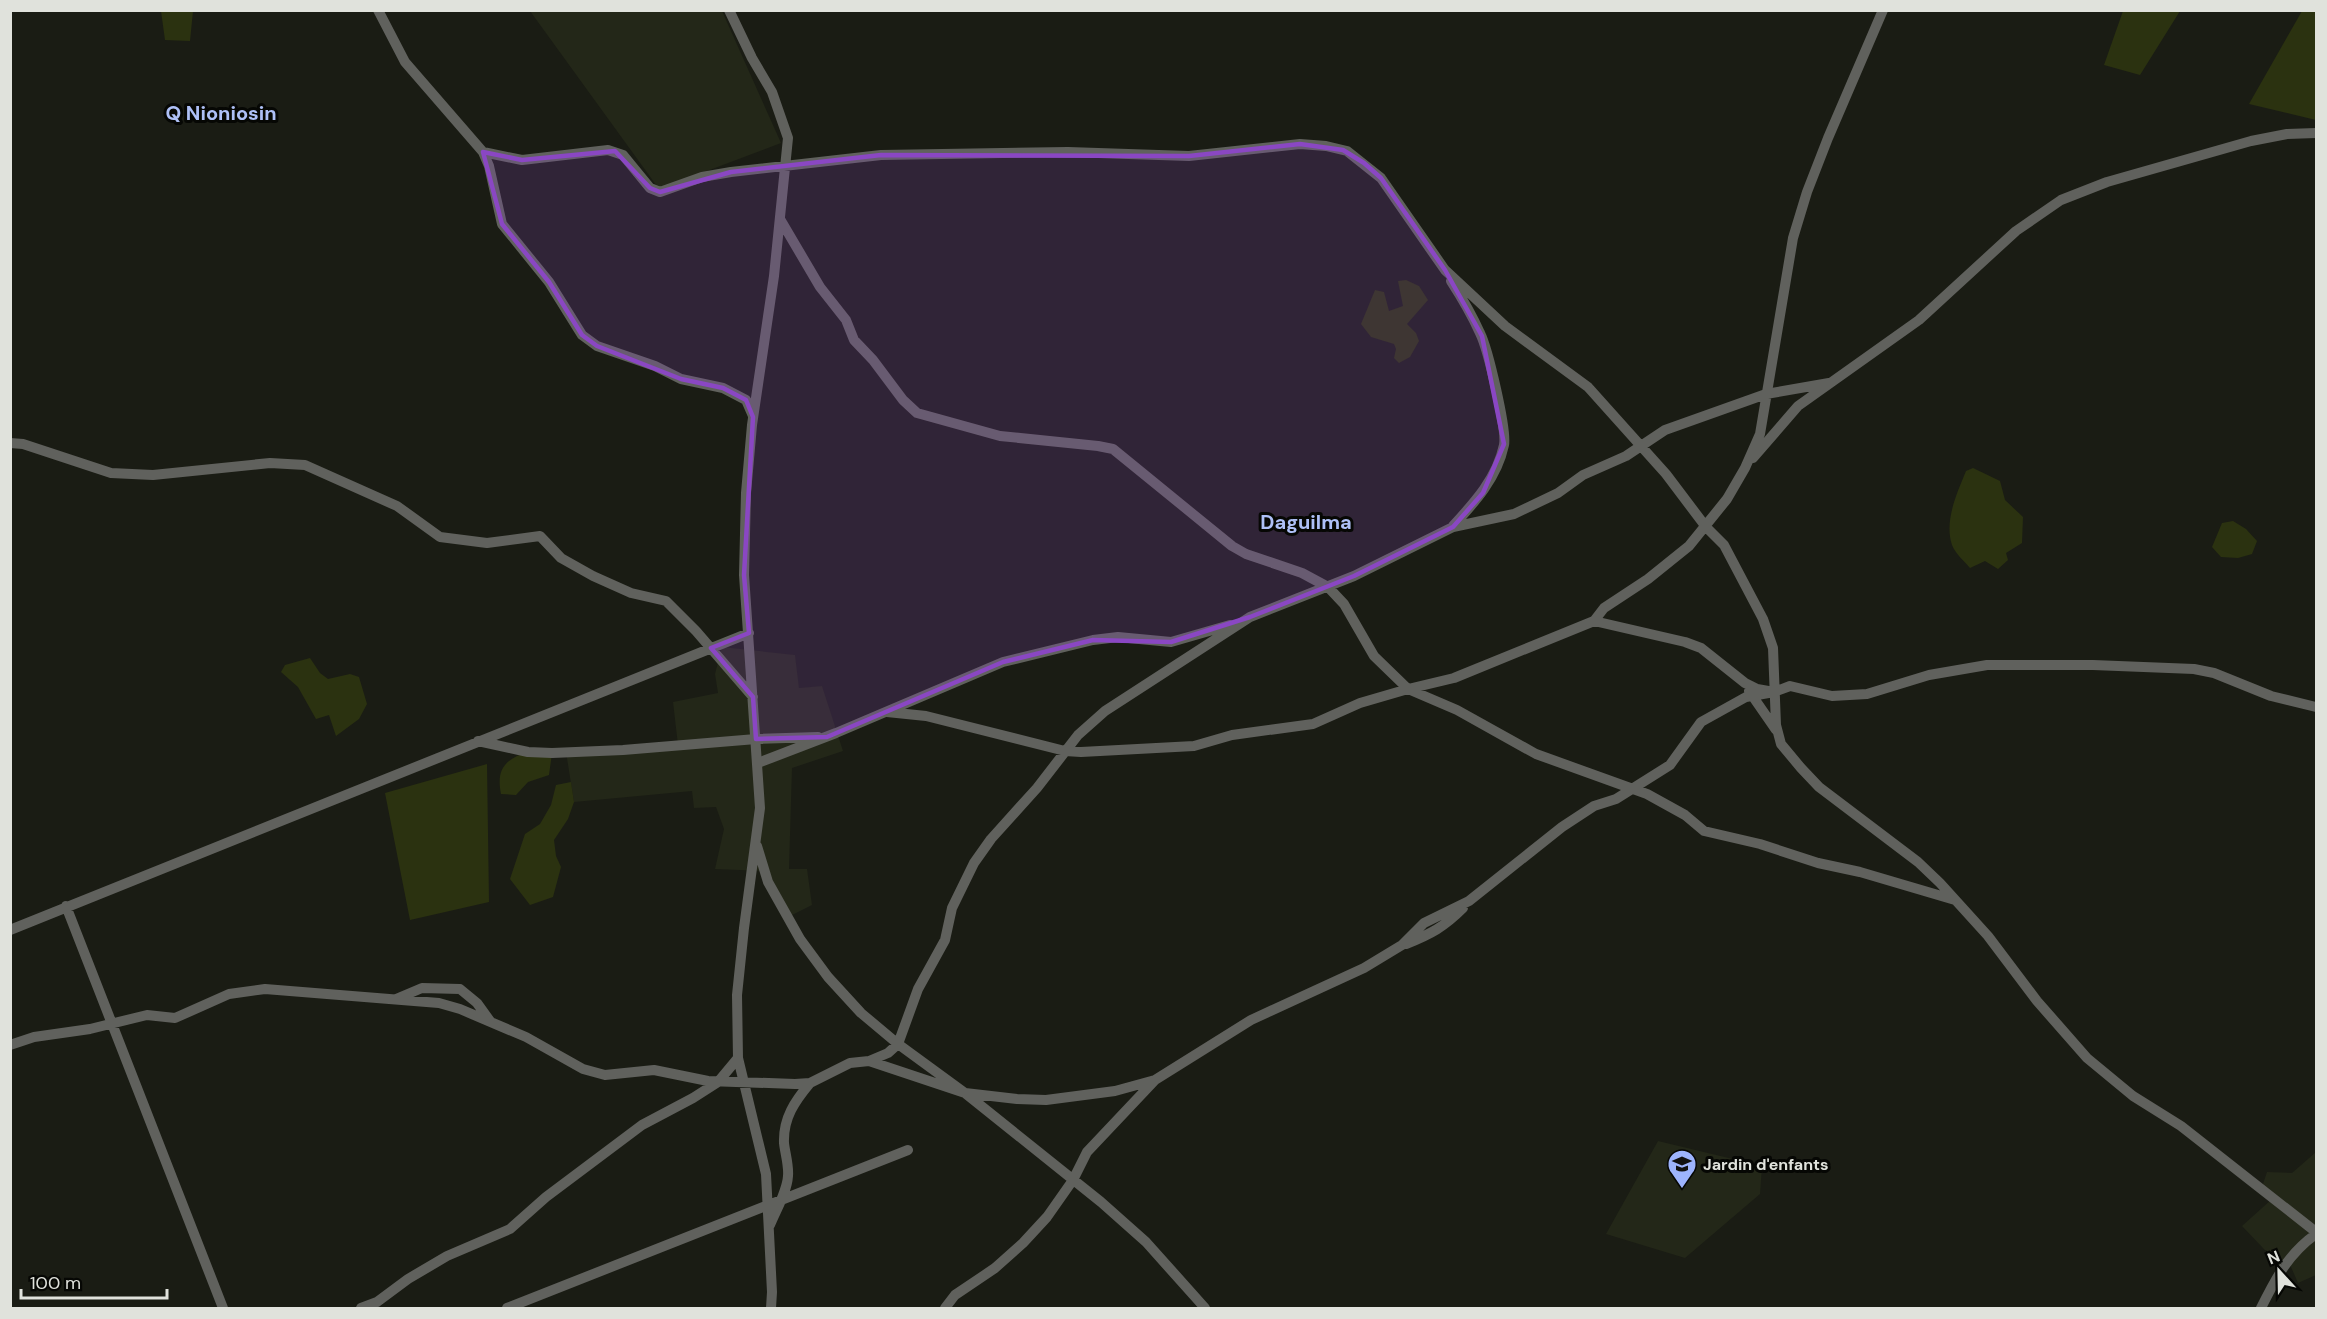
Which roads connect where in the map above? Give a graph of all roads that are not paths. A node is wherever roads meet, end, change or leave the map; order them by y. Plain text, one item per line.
1 (378, 10) edge
2 (729, 10) edge
3 (1882, 10) edge
4 (2316, 133) edge
5 (483, 152) junction
6 (787, 165) junction
7 (780, 219) junction
8 (1445, 270) junction
9 (1829, 382) junction
10 (1766, 394) junction
11 (753, 417) junction
12 (10, 443) edge
13 (1640, 447) junction
14 (1745, 468) junction
15 (1706, 526) junction
16 (1453, 527) junction
17 (1328, 587) junction
18 (1250, 618) junction
19 (1594, 621) junction
20 (749, 633) junction
21 (711, 648) junction
22 (1738, 676) junction
23 (1408, 688) junction
24 (1774, 692) junction
25 (1753, 696) junction
26 (753, 697) junction
27 (2316, 707) edge
28 (887, 712) junction
29 (1778, 734) junction
30 (827, 737) junction
31 (756, 740) junction
32 (478, 741) junction
33 (1065, 751) junction
34 (758, 763) junction
35 (1633, 788) junction
36 (756, 840) junction
37 (1956, 900) junction
38 (66, 906) junction
39 (10, 930) edge
40 (393, 1000) junction
41 (111, 1023) junction
42 (492, 1023) junction
43 (898, 1044) junction
44 (10, 1045) edge
45 (738, 1058) junction
46 (869, 1061) junction
47 (1155, 1080) junction
48 (718, 1082) junction
49 (743, 1083) junction
50 (810, 1083) junction
51 (965, 1093) junction
52 (908, 1150) dead end
53 (1073, 1180) junction
54 (780, 1200) junction
55 (767, 1206) junction
56 (768, 1229) junction
57 (2316, 1233) edge
58 (223, 1308) edge
59 (361, 1308) edge
60 (507, 1308) edge
61 (771, 1308) edge
62 (945, 1308) edge
63 (1204, 1308) edge
64 (2261, 1308) edge

1 - 5 street
2 - 6 street
3 - 10 street
4 - 9 street
5 - 6 street
5 - 11 street
6 - 7 street
6 - 8 street
7 - 11 street
7 - 17 street
8 - 13 street
8 - 16 street
9 - 10 street
9 - 14 street
10 - 13 street
10 - 14 street
11 - 20 street
12 - 21 street
13 - 15 street
13 - 16 street
14 - 15 street
15 - 19 street
15 - 24 street
16 - 17 street
17 - 18 street
17 - 23 street
18 - 28 street
18 - 33 street
19 - 22 street
19 - 23 street
20 - 21 street
20 - 26 street
21 - 26 street
21 - 32 street
22 - 24 street
22 - 25 street
23 - 33 street
23 - 35 street
24 - 25 street
24 - 27 street
24 - 29 street
25 - 29 street
25 - 35 street
26 - 31 street
28 - 30 street
28 - 33 street
29 - 37 street
30 - 31 street
30 - 34 street
31 - 32 street
31 - 34 street
32 - 38 street
33 - 43 street
34 - 36 street
35 - 37 street
35 - 47 street
36 - 43 street
36 - 45 street
37 - 57 street
38 - 39 street
38 - 41 street
40 - 41 street
40 - 42 street
40 - 42 street
41 - 44 street
41 - 58 street
42 - 48 street
43 - 46 street
43 - 51 street
45 - 48 street
45 - 49 street
46 - 50 street
46 - 51 street
47 - 51 street
47 - 53 street
48 - 49 street
48 - 59 street
49 - 50 street
49 - 55 street
50 - 54 street
51 - 53 street
52 - 54 street
53 - 62 street
53 - 63 street
54 - 55 street
54 - 56 street
55 - 56 street
55 - 60 street
56 - 61 street
57 - 64 street

